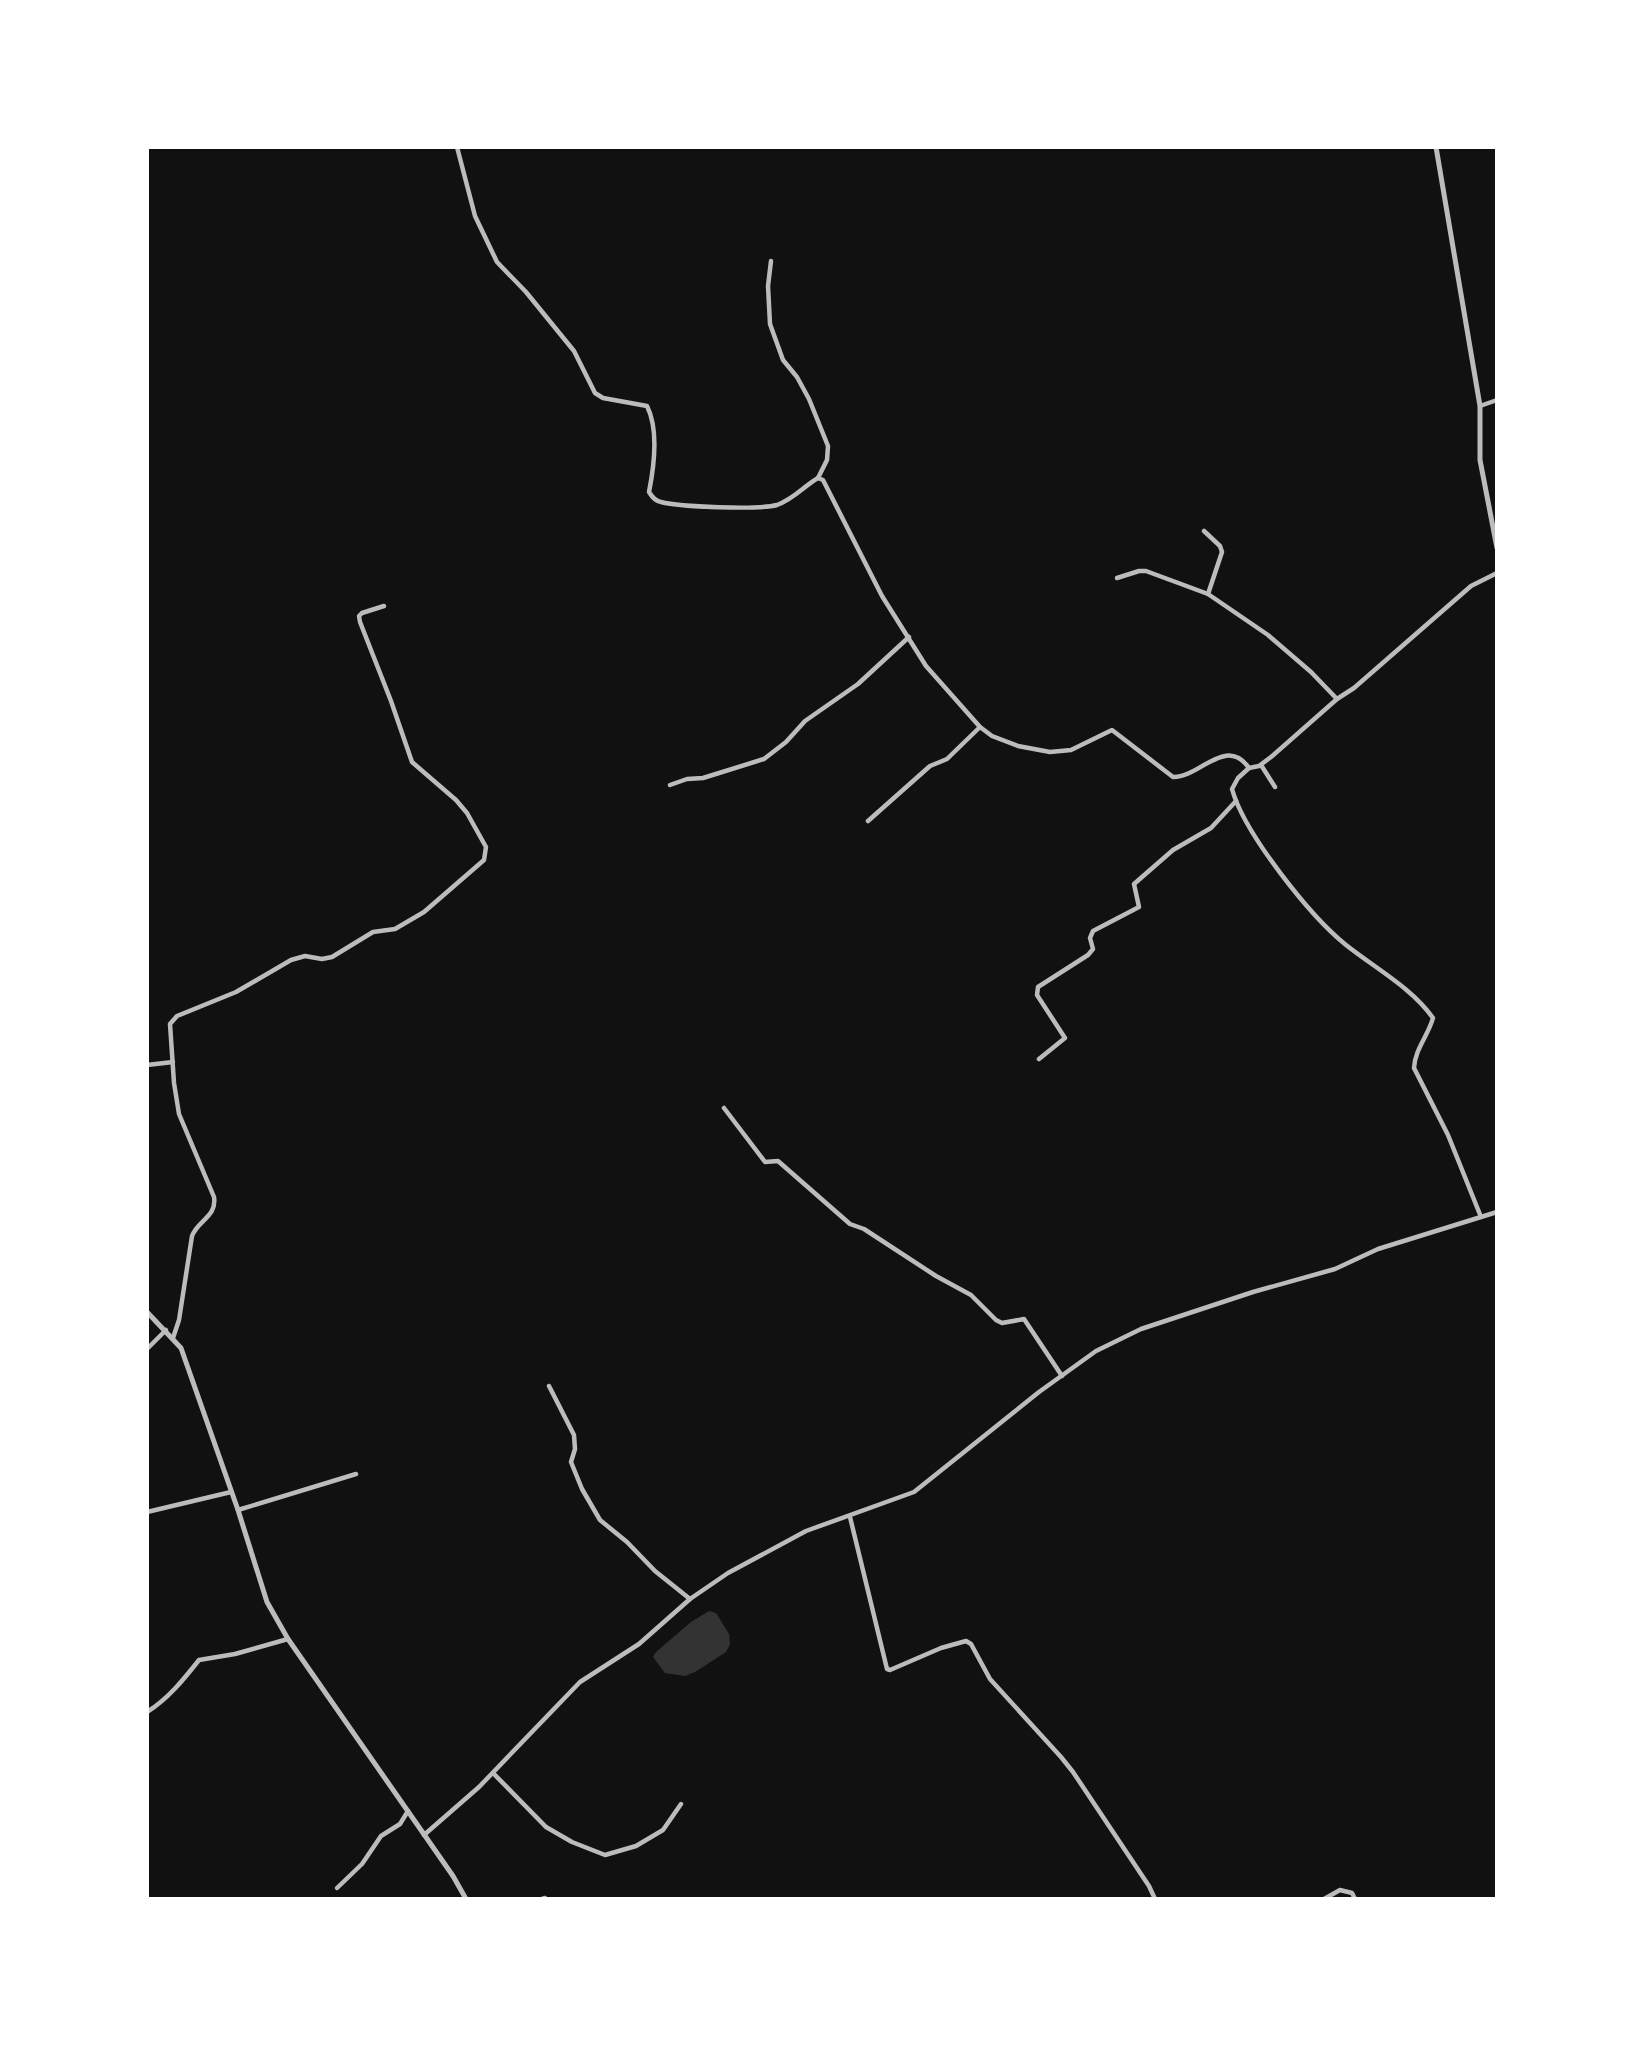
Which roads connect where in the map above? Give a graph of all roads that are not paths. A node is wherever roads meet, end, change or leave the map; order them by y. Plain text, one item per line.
1 (457, 147) edge
2 (1436, 147) edge
3 (771, 261) dead end
4 (1497, 400) edge
5 (1480, 406) junction
6 (818, 478) junction
7 (1205, 531) dead end
8 (1497, 548) edge
9 (1497, 573) edge
10 (1117, 578) dead end
11 (1208, 594) junction
12 (384, 606) dead end
13 (909, 637) junction
14 (1337, 699) junction
15 (980, 727) junction
16 (1261, 765) junction
17 (1250, 768) junction
18 (670, 785) dead end
19 (1275, 787) dead end
20 (1236, 800) junction
21 (868, 821) dead end
22 (1039, 1059) dead end
23 (173, 1062) junction
24 (147, 1065) edge
25 (724, 1108) dead end
26 (1497, 1212) edge
27 (1481, 1217) junction
28 (147, 1312) edge
29 (166, 1330) junction
30 (173, 1338) junction
31 (147, 1349) edge
32 (1062, 1376) junction
33 (549, 1386) dead end
34 (356, 1474) dead end
35 (231, 1492) junction
36 (238, 1510) junction
37 (147, 1512) edge
38 (850, 1517) junction
39 (690, 1599) junction
40 (288, 1639) junction
41 (147, 1712) edge
42 (493, 1773) junction
43 (681, 1804) dead end
44 (408, 1811) junction
45 (424, 1835) junction
46 (337, 1888) dead end
47 (466, 1899) edge
48 (1155, 1899) edge
49 (1324, 1899) edge
50 (1356, 1899) edge

1 - 6 street
2 - 5 street
3 - 6 street
4 - 5 street
5 - 8 street
6 - 13 street
7 - 11 street
9 - 14 street
10 - 11 street
11 - 14 street
12 - 23 street
13 - 15 street
13 - 18 street
14 - 16 street
15 - 17 street
15 - 21 street
16 - 17 street
16 - 19 street
17 - 20 street
20 - 22 street
20 - 27 street
23 - 24 street
23 - 30 street
25 - 32 street
26 - 27 street
27 - 32 street
28 - 29 street
29 - 30 street
29 - 31 street
30 - 35 street
32 - 38 street
33 - 39 street
34 - 36 street
35 - 36 street
35 - 37 street
36 - 40 street
38 - 39 street
38 - 48 street
39 - 42 street
40 - 41 street
40 - 44 street
42 - 43 street
42 - 45 street
44 - 45 street
44 - 46 street
45 - 47 street
49 - 50 street

